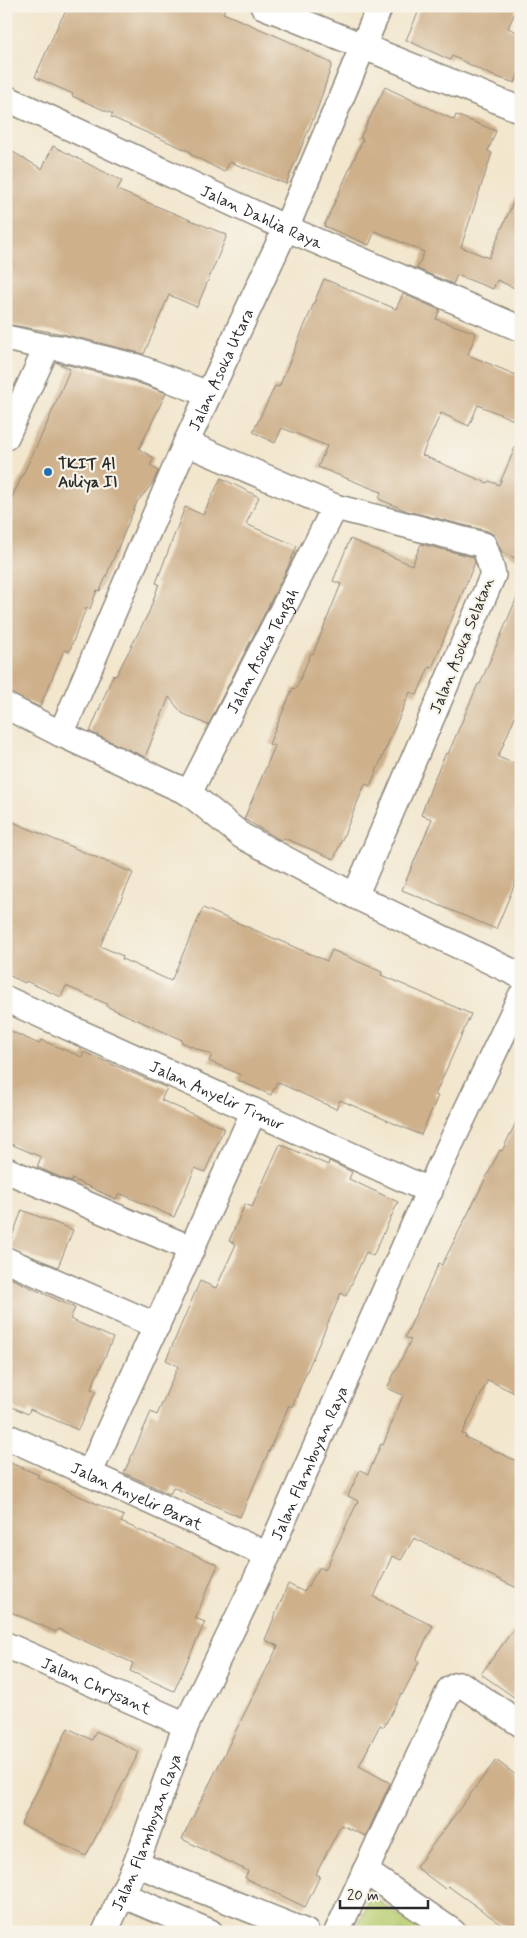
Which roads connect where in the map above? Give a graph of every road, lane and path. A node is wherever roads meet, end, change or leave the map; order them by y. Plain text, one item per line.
1 (263, 6) edge
2 (380, 6) edge
3 (364, 48) junction
4 (6, 98) edge
5 (521, 110) edge
6 (286, 228) junction
7 (521, 329) edge
8 (6, 338) edge
9 (47, 347) junction
10 (208, 394) junction
11 (6, 437) edge
12 (186, 443) junction
13 (335, 507) junction
14 (6, 706) edge
15 (61, 734) junction
16 (189, 794) junction
17 (355, 896) junction
18 (521, 976) edge
19 (521, 996) edge
20 (6, 999) edge
21 (254, 1111) junction
22 (6, 1170) edge
23 (430, 1191) junction
24 (192, 1249) junction
25 (6, 1260) edge
26 (157, 1326) junction
27 (6, 1436) edge
28 (89, 1474) junction
29 (268, 1555) junction
30 (6, 1645) edge
31 (521, 1724) edge
32 (186, 1726) junction
33 (136, 1864) junction
34 (365, 1871) junction
35 (122, 1895) junction
36 (105, 1932) edge
37 (210, 1932) edge
38 (306, 1932) edge
39 (337, 1932) edge
40 (453, 1932) edge

1 - 3 street
2 - 3 street, Jalan Asoka Utara
3 - 5 street
3 - 6 street, Jalan Asoka Utara
4 - 6 street, Jalan Dahlia Raya
6 - 7 street, Jalan Dahlia Raya
6 - 10 street, Jalan Asoka Utara
8 - 9 street
9 - 10 street
9 - 11 street
10 - 12 street, Jalan Asoka Utara
12 - 13 street, Jalan Asoka Selatan
12 - 15 street, Jalan Asoka Utara
13 - 16 street, Jalan Asoka Tengah
13 - 17 street, Jalan Asoka Selatan
14 - 15 street
15 - 16 street
16 - 17 street
17 - 18 street
19 - 23 street, Jalan Flamboyan Raya
20 - 21 street, Jalan Anyelir Timur
21 - 23 street, Jalan Anyelir Timur
21 - 24 street
22 - 24 street
23 - 29 street, Jalan Flamboyan Raya
24 - 26 street
25 - 26 street
26 - 28 street
27 - 28 street, Jalan Anyelir Barat
28 - 29 street, Jalan Anyelir Barat
29 - 32 street, Jalan Flamboyan Raya
30 - 32 street, Jalan Chrysant
31 - 34 street
32 - 33 street, Jalan Flamboyan Raya
33 - 35 street, Jalan Flamboyan Raya
33 - 38 street
34 - 39 street
34 - 40 street
35 - 36 street, Jalan Flamboyan Raya
35 - 37 street

